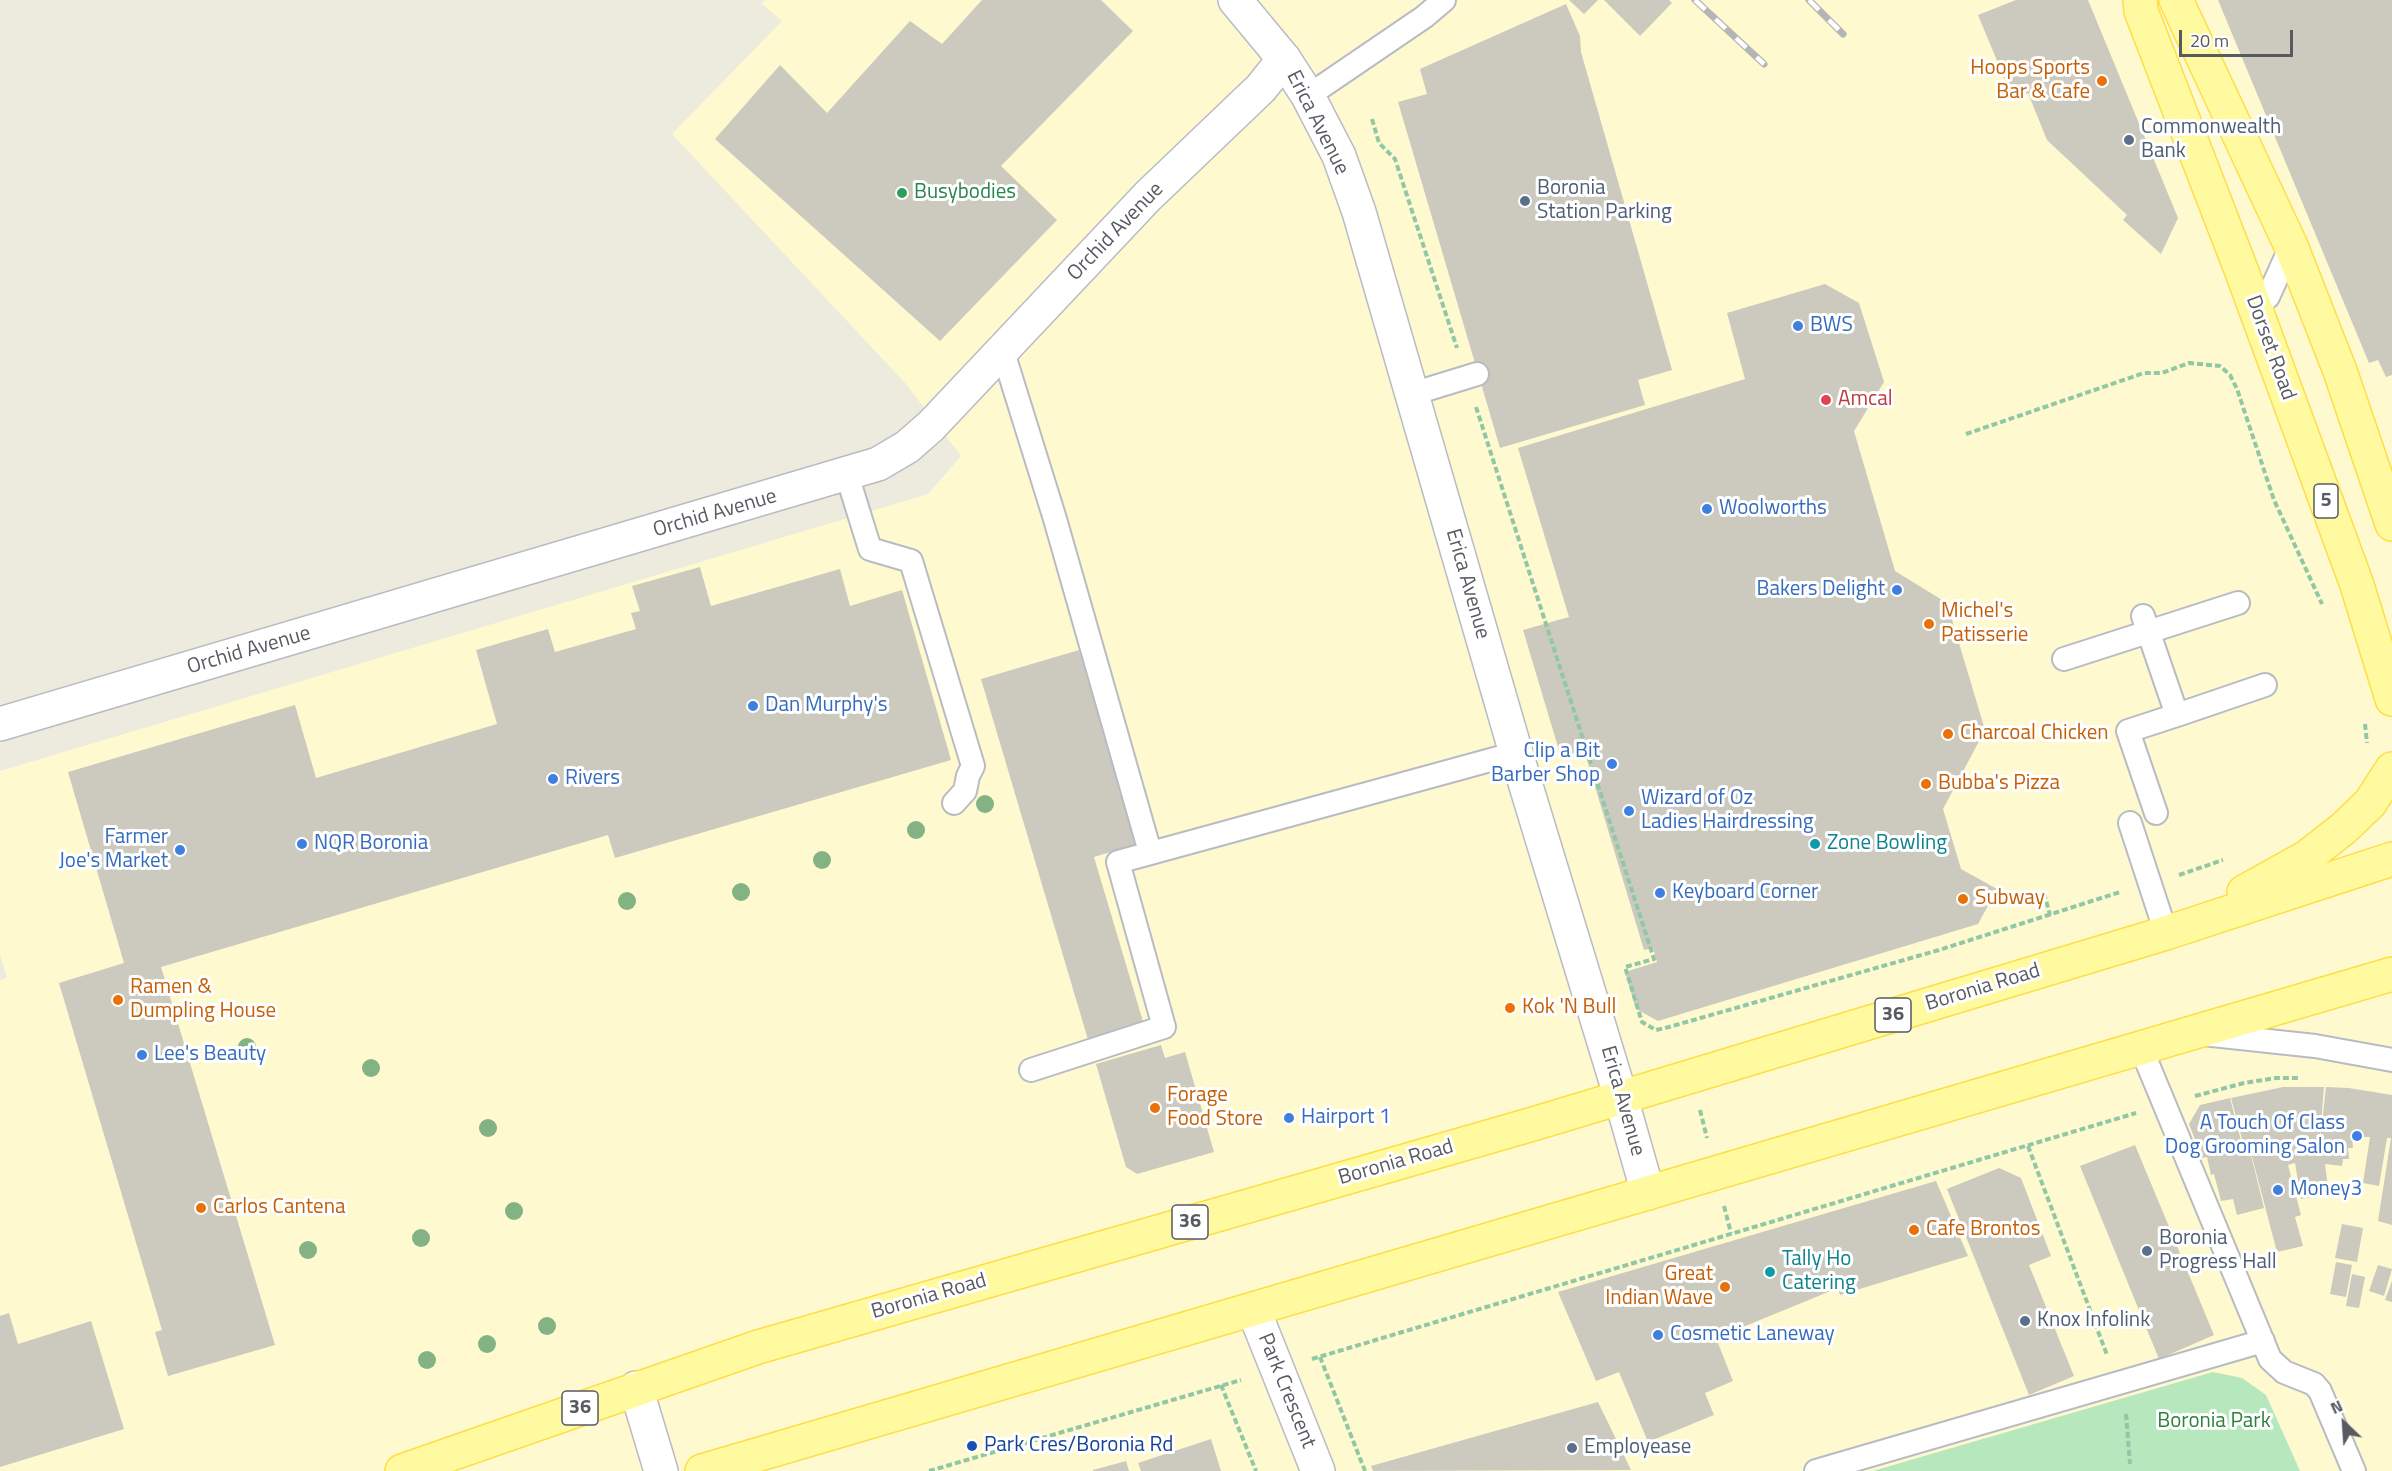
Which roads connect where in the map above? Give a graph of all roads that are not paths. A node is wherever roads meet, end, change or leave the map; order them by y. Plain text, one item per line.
1 (1235, 0) edge
2 (1444, 0) edge
3 (2140, 0) edge
4 (2176, 0) edge
5 (1284, 59) junction
6 (1308, 96) junction
7 (2291, 246) junction
8 (2254, 304) junction
9 (1003, 352) junction
10 (1471, 376) road end
11 (1412, 394) junction
12 (847, 475) junction
13 (2390, 518) edge
14 (2238, 603) dead end
15 (2146, 624) junction
16 (2064, 659) dead end
17 (2265, 685) dead end
18 (2392, 699) edge
19 (2177, 715) junction
20 (0, 724) edge
21 (1516, 753) junction
22 (2379, 760) edge
23 (954, 802) dead end
24 (2156, 813) dead end
25 (2130, 823) dead end
26 (1150, 852) junction
27 (2392, 859) edge
28 (2166, 933) junction
29 (2392, 975) edge
30 (2195, 1034) junction
31 (2141, 1048) junction
32 (2392, 1060) edge
33 (1031, 1070) dead end
34 (1622, 1098) junction
35 (1648, 1193) junction
36 (1254, 1311) junction
37 (2263, 1341) junction
38 (636, 1388) junction
39 (402, 1471) edge
40 (661, 1471) edge
41 (702, 1471) edge
42 (1318, 1471) edge
43 (1816, 1471) edge
44 (2354, 1471) edge

1 - 5 street, Erica Avenue
2 - 6 lane
3 - 8 main road, Dorset Road / 5
4 - 7 main road
5 - 6 street, Erica Avenue
5 - 9 street, Orchid Avenue
6 - 11 street, Erica Avenue
7 - 8 lane
7 - 13 main road
8 - 18 main road, Dorset Road / 5
9 - 12 street, Orchid Avenue
9 - 26 lane
10 - 11 lane
11 - 21 street, Erica Avenue
12 - 20 street, Orchid Avenue
12 - 23 lane
14 - 15 lane
15 - 16 lane
15 - 19 lane
17 - 19 lane
19 - 24 lane
21 - 26 lane
21 - 34 street, Erica Avenue
22 - 28 main road
25 - 28 lane
26 - 33 lane
27 - 28 main road, Boronia Road / 36
28 - 34 main road, Boronia Road / 36
29 - 30 main road
30 - 31 main road
30 - 32 lane
31 - 35 main road
31 - 37 lane
34 - 35 street, Erica Avenue
34 - 38 main road, Boronia Road / 36
35 - 36 main road
36 - 41 main road
36 - 42 street, Park Crescent
37 - 43 lane
37 - 44 lane
38 - 39 main road, Boronia Road / 36
38 - 40 street

